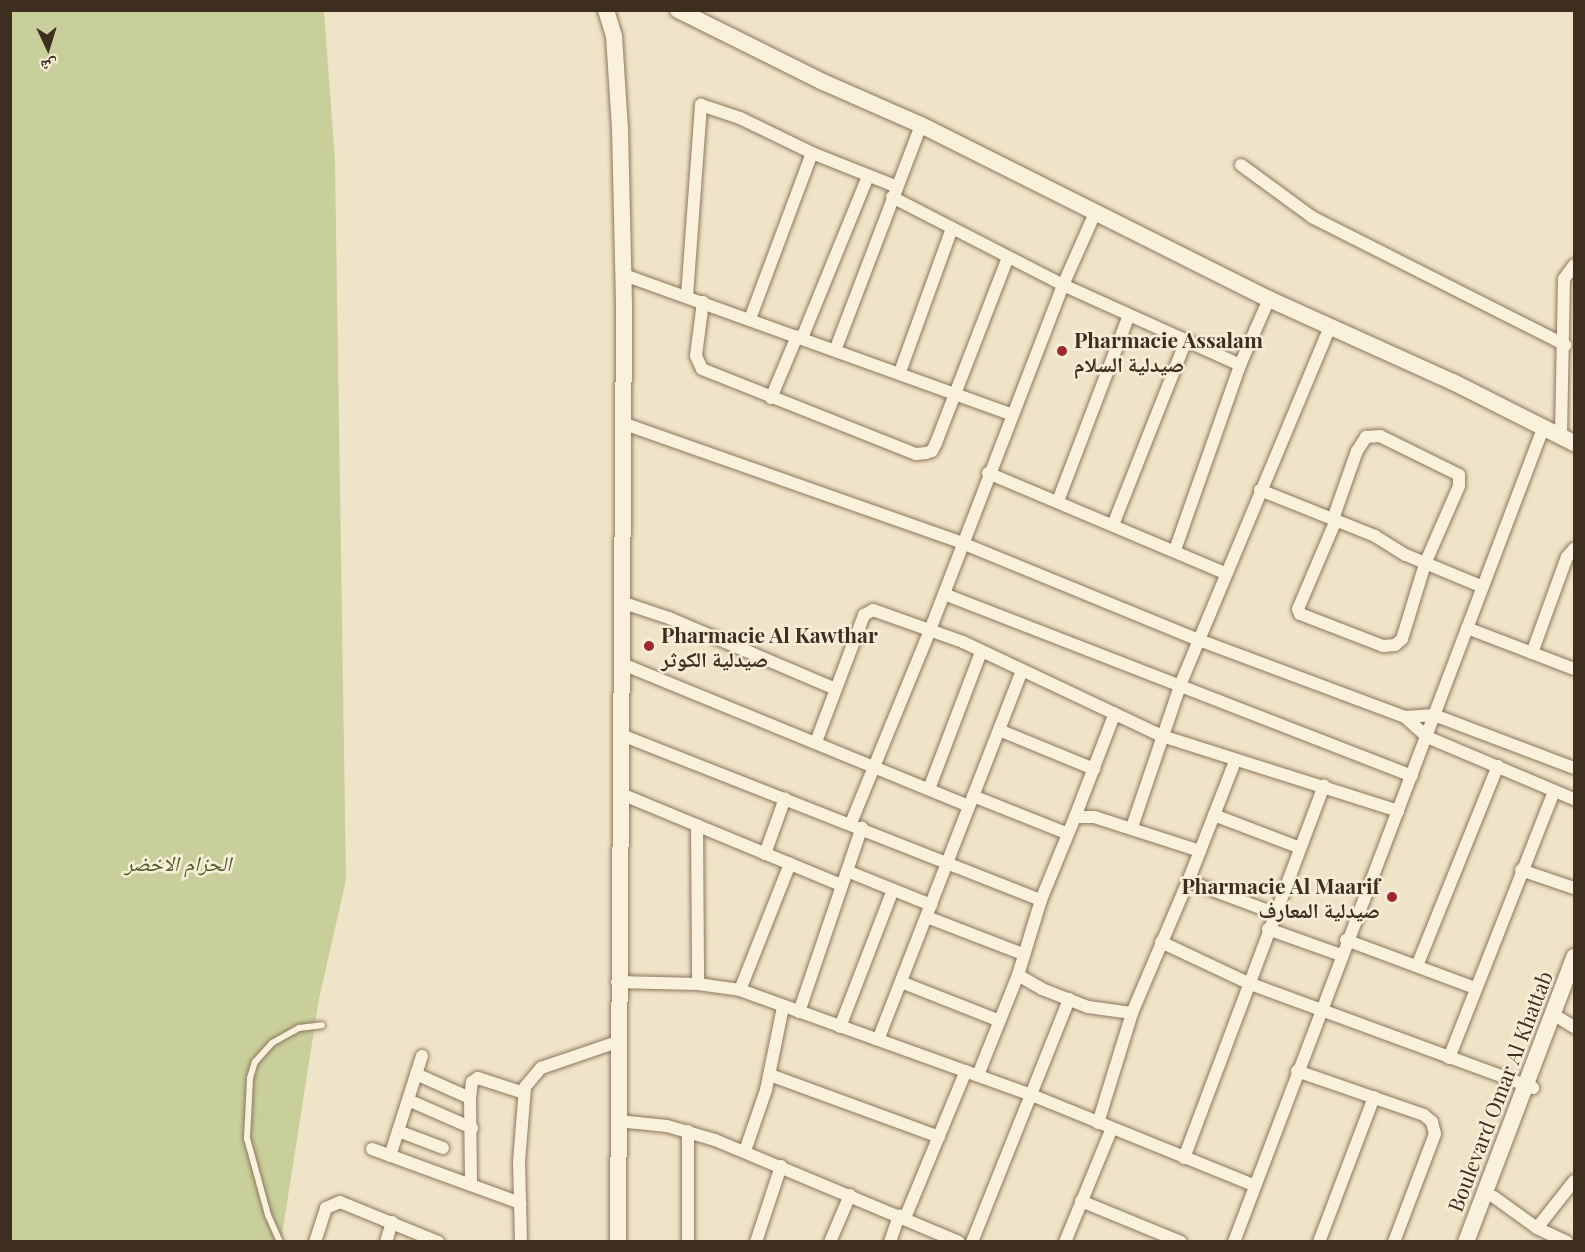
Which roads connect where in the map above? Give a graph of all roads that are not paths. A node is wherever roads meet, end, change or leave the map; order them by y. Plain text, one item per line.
1 (606, 10) edge
2 (618, 10) edge
3 (678, 10) edge
4 (614, 36) junction
5 (921, 125) junction
6 (812, 153) junction
7 (1241, 165) dead end
8 (868, 176) junction
9 (894, 191) junction
10 (1096, 211) junction
11 (952, 228) junction
12 (1008, 257) junction
13 (1575, 265) edge
14 (624, 275) junction
15 (1063, 285) junction
16 (687, 296) junction
17 (1269, 299) junction
18 (703, 302) junction
19 (1129, 315) junction
20 (750, 319) junction
21 (1330, 327) junction
22 (800, 337) junction
23 (1186, 341) junction
24 (1565, 345) junction
25 (836, 348) junction
26 (1240, 365) junction
27 (900, 372) junction
28 (954, 391) junction
29 (771, 398) junction
30 (1013, 415) junction
31 (622, 423) junction
32 (1544, 426) junction
33 (1568, 439) edge
34 (988, 473) junction
35 (1260, 490) junction
36 (1058, 501) junction
37 (1334, 519) junction
38 (1113, 525) junction
39 (962, 543) junction
40 (1175, 549) junction
41 (1575, 549) edge
42 (1425, 564) junction
43 (1225, 573) junction
44 (1483, 587) junction
45 (944, 594) junction
46 (621, 602) junction
47 (1467, 627) junction
48 (930, 630) junction
49 (1199, 640) junction
50 (981, 652) junction
51 (1532, 653) junction
52 (620, 663) junction
53 (1575, 669) edge
54 (1022, 671) junction
55 (1181, 683) junction
56 (833, 688) junction
57 (1115, 713) junction
58 (1434, 715) junction
59 (1405, 717) junction
60 (999, 730) junction
61 (619, 734) junction
62 (1162, 736) junction
63 (1427, 737) junction
64 (816, 742) junction
65 (1235, 761) junction
66 (876, 766) junction
67 (1498, 766) junction
68 (1575, 768) edge
69 (1094, 769) junction
70 (1412, 776) junction
71 (1324, 784) junction
72 (929, 789) junction
73 (1554, 790) junction
74 (619, 793) junction
75 (785, 798) junction
76 (1575, 799) edge
77 (971, 801) junction
78 (1398, 810) junction
79 (1214, 815) junction
80 (1075, 817) junction
81 (697, 825) junction
82 (856, 825) junction
83 (1132, 827) junction
84 (1066, 833) junction
85 (1298, 847) junction
86 (1200, 851) junction
87 (765, 854) junction
88 (948, 862) junction
89 (790, 864) junction
90 (1521, 870) junction
91 (847, 871) junction
92 (1188, 881) junction
93 (842, 885) junction
94 (1575, 888) edge
95 (893, 890) junction
96 (1041, 900) junction
97 (929, 911) junction
98 (1274, 913) junction
99 (1268, 929) junction
100 (1346, 940) junction
101 (1161, 942) junction
102 (1023, 954) junction
103 (1341, 955) junction
104 (1575, 957) edge
105 (1417, 966) junction
106 (1018, 975) junction
107 (617, 982) junction
108 (901, 982) junction
109 (1575, 982) edge
110 (1248, 983) junction
111 (699, 984) junction
112 (1475, 988) junction
113 (740, 990) junction
114 (1069, 999) junction
115 (783, 1006) junction
116 (1320, 1009) junction
117 (799, 1012) junction
118 (1132, 1013) junction
119 (1000, 1021) junction
120 (1568, 1023) edge
121 (322, 1024) dead end
122 (840, 1027) junction
123 (878, 1040) junction
124 (617, 1042) junction
125 (422, 1056) dead end
126 (1449, 1058) junction
127 (1297, 1071) junction
128 (972, 1073) junction
129 (416, 1074) junction
130 (770, 1075) junction
131 (1529, 1087) junction
132 (524, 1093) junction
133 (1034, 1096) junction
134 (1374, 1097) junction
135 (470, 1098) junction
136 (408, 1100) junction
137 (618, 1121) junction
138 (1098, 1123) junction
139 (472, 1128) junction
140 (1112, 1128) junction
141 (398, 1131) junction
142 (688, 1131) junction
143 (939, 1137) junction
144 (443, 1148) dead end
145 (372, 1149) dead end
146 (745, 1151) junction
147 (390, 1155) junction
148 (1184, 1158) junction
149 (781, 1166) junction
150 (1575, 1181) edge
151 (471, 1185) junction
152 (1253, 1185) junction
153 (850, 1195) junction
154 (1494, 1197) junction
155 (1081, 1201) junction
156 (520, 1203) junction
157 (902, 1217) junction
158 (392, 1222) junction
159 (1537, 1228) junction
160 (1562, 1240) edge
161 (280, 1242) edge
162 (315, 1242) edge
163 (386, 1242) edge
164 (438, 1242) edge
165 (522, 1242) edge
166 (618, 1242) edge
167 (688, 1242) edge
168 (756, 1242) edge
169 (830, 1242) edge
170 (890, 1242) edge
171 (959, 1242) edge
172 (972, 1242) edge
173 (1065, 1242) edge
174 (1181, 1242) edge
175 (1234, 1242) edge
176 (1318, 1242) edge
177 (1394, 1242) edge
178 (1466, 1242) edge
179 (1476, 1242) edge

1 - 4 street
2 - 4 street
3 - 5 street
4 - 14 street
5 - 9 street
5 - 10 street
6 - 8 street
6 - 16 street
6 - 20 street
7 - 24 street
8 - 9 street
8 - 22 street
9 - 11 street
9 - 25 street
10 - 15 street
10 - 17 street
11 - 12 street
11 - 27 street
12 - 15 street
12 - 28 street
13 - 24 street
14 - 16 street
14 - 31 street
15 - 19 street
15 - 30 street
16 - 18 street
17 - 21 street
17 - 26 street
18 - 20 street
18 - 29 street
19 - 23 street
19 - 36 street
20 - 22 street
21 - 32 street
21 - 35 street
22 - 25 street
22 - 29 street
23 - 26 street
23 - 38 street
24 - 33 street
25 - 27 street
26 - 40 street
27 - 28 street
28 - 29 street
28 - 30 street
30 - 34 street
31 - 39 street
31 - 46 street
32 - 33 street
32 - 44 street
34 - 36 street
34 - 39 street
35 - 37 street
35 - 43 street
36 - 38 street
37 - 42 street
37 - 42 street
37 - 42 street
38 - 40 street
39 - 45 street
39 - 49 street
40 - 43 street
41 - 51 street
42 - 44 street
43 - 49 street
44 - 47 street
45 - 48 street
45 - 55 street
46 - 52 street
46 - 56 street
47 - 51 street
47 - 58 street
48 - 50 street
48 - 56 street
48 - 66 street
49 - 55 street
49 - 59 street
50 - 54 street
50 - 72 street
51 - 53 street
52 - 61 street
52 - 64 street
54 - 57 street
54 - 60 street
55 - 62 street
55 - 70 street
56 - 64 street
57 - 62 street
57 - 69 street
58 - 59 street
58 - 63 street
58 - 68 street
59 - 63 street
60 - 69 street
60 - 77 street
61 - 74 street
61 - 75 street
62 - 65 street
62 - 83 street
63 - 67 street
63 - 70 street
64 - 66 street
65 - 71 street
65 - 79 street
66 - 72 street
66 - 82 street
67 - 73 street
67 - 105 street
69 - 80 street
70 - 78 street
71 - 78 street
71 - 85 street
72 - 77 street
73 - 76 street
73 - 90 street
74 - 81 street
74 - 107 street
75 - 82 street
75 - 87 street
77 - 84 street
77 - 88 street
78 - 100 street
79 - 85 street
79 - 86 street
80 - 83 street
80 - 84 street
81 - 87 street
81 - 111 street
82 - 88 street
82 - 91 street
83 - 86 street
84 - 96 street
85 - 98 street
86 - 92 street
87 - 89 street
88 - 96 street
88 - 97 street
89 - 93 street
89 - 113 street
90 - 94 street
90 - 112 street
91 - 93 street
91 - 95 street
92 - 98 street
92 - 101 street
93 - 117 street
95 - 97 street
95 - 122 street
96 - 102 street
97 - 102 street
97 - 108 street
98 - 99 street
99 - 103 street
99 - 110 street
100 - 103 street
100 - 105 street
101 - 110 street
101 - 118 street
102 - 106 street
103 - 116 street
104 - 131 street, Boulevard Omar Al Khattab
105 - 112 street
106 - 114 street
106 - 119 street
107 - 111 street
107 - 124 street
108 - 119 street
108 - 123 street
109 - 120 street, Boulevard Omar Al Khattab
110 - 116 street
110 - 148 street
111 - 113 street
112 - 126 street
113 - 115 street
114 - 118 street
114 - 133 street
115 - 117 street
115 - 130 street
116 - 126 street
116 - 127 street
117 - 122 street
118 - 138 street
119 - 128 street
120 - 131 street, Boulevard Omar Al Khattab
121 - 161 lane
122 - 123 street
123 - 128 street
124 - 132 street
124 - 137 street
125 - 129 street
126 - 131 street
127 - 134 street
127 - 152 street
128 - 133 street
128 - 143 street
129 - 135 street
129 - 136 street
130 - 143 street
130 - 146 street
131 - 154 street, Boulevard Omar Al Khattab
131 - 178 street, Boulevard Omar Al Khattab
132 - 135 street
132 - 156 street
133 - 138 street
133 - 172 street
134 - 176 street
134 - 177 street
135 - 139 street
136 - 139 street
136 - 141 street
137 - 142 street
137 - 166 street
138 - 140 street
139 - 151 street
140 - 148 street
140 - 155 street
141 - 144 street
141 - 147 street
142 - 146 street
142 - 167 street
143 - 157 street
145 - 147 street
146 - 149 street
147 - 151 street
148 - 152 street
149 - 153 street
149 - 168 street
150 - 159 street
151 - 156 street
152 - 175 street
153 - 157 street
153 - 169 street
154 - 159 street
154 - 179 street, Boulevard Omar Al Khattab
155 - 173 street
155 - 174 street
156 - 165 street
157 - 170 street
157 - 171 street
158 - 162 street
158 - 163 street
158 - 164 street
159 - 160 street

